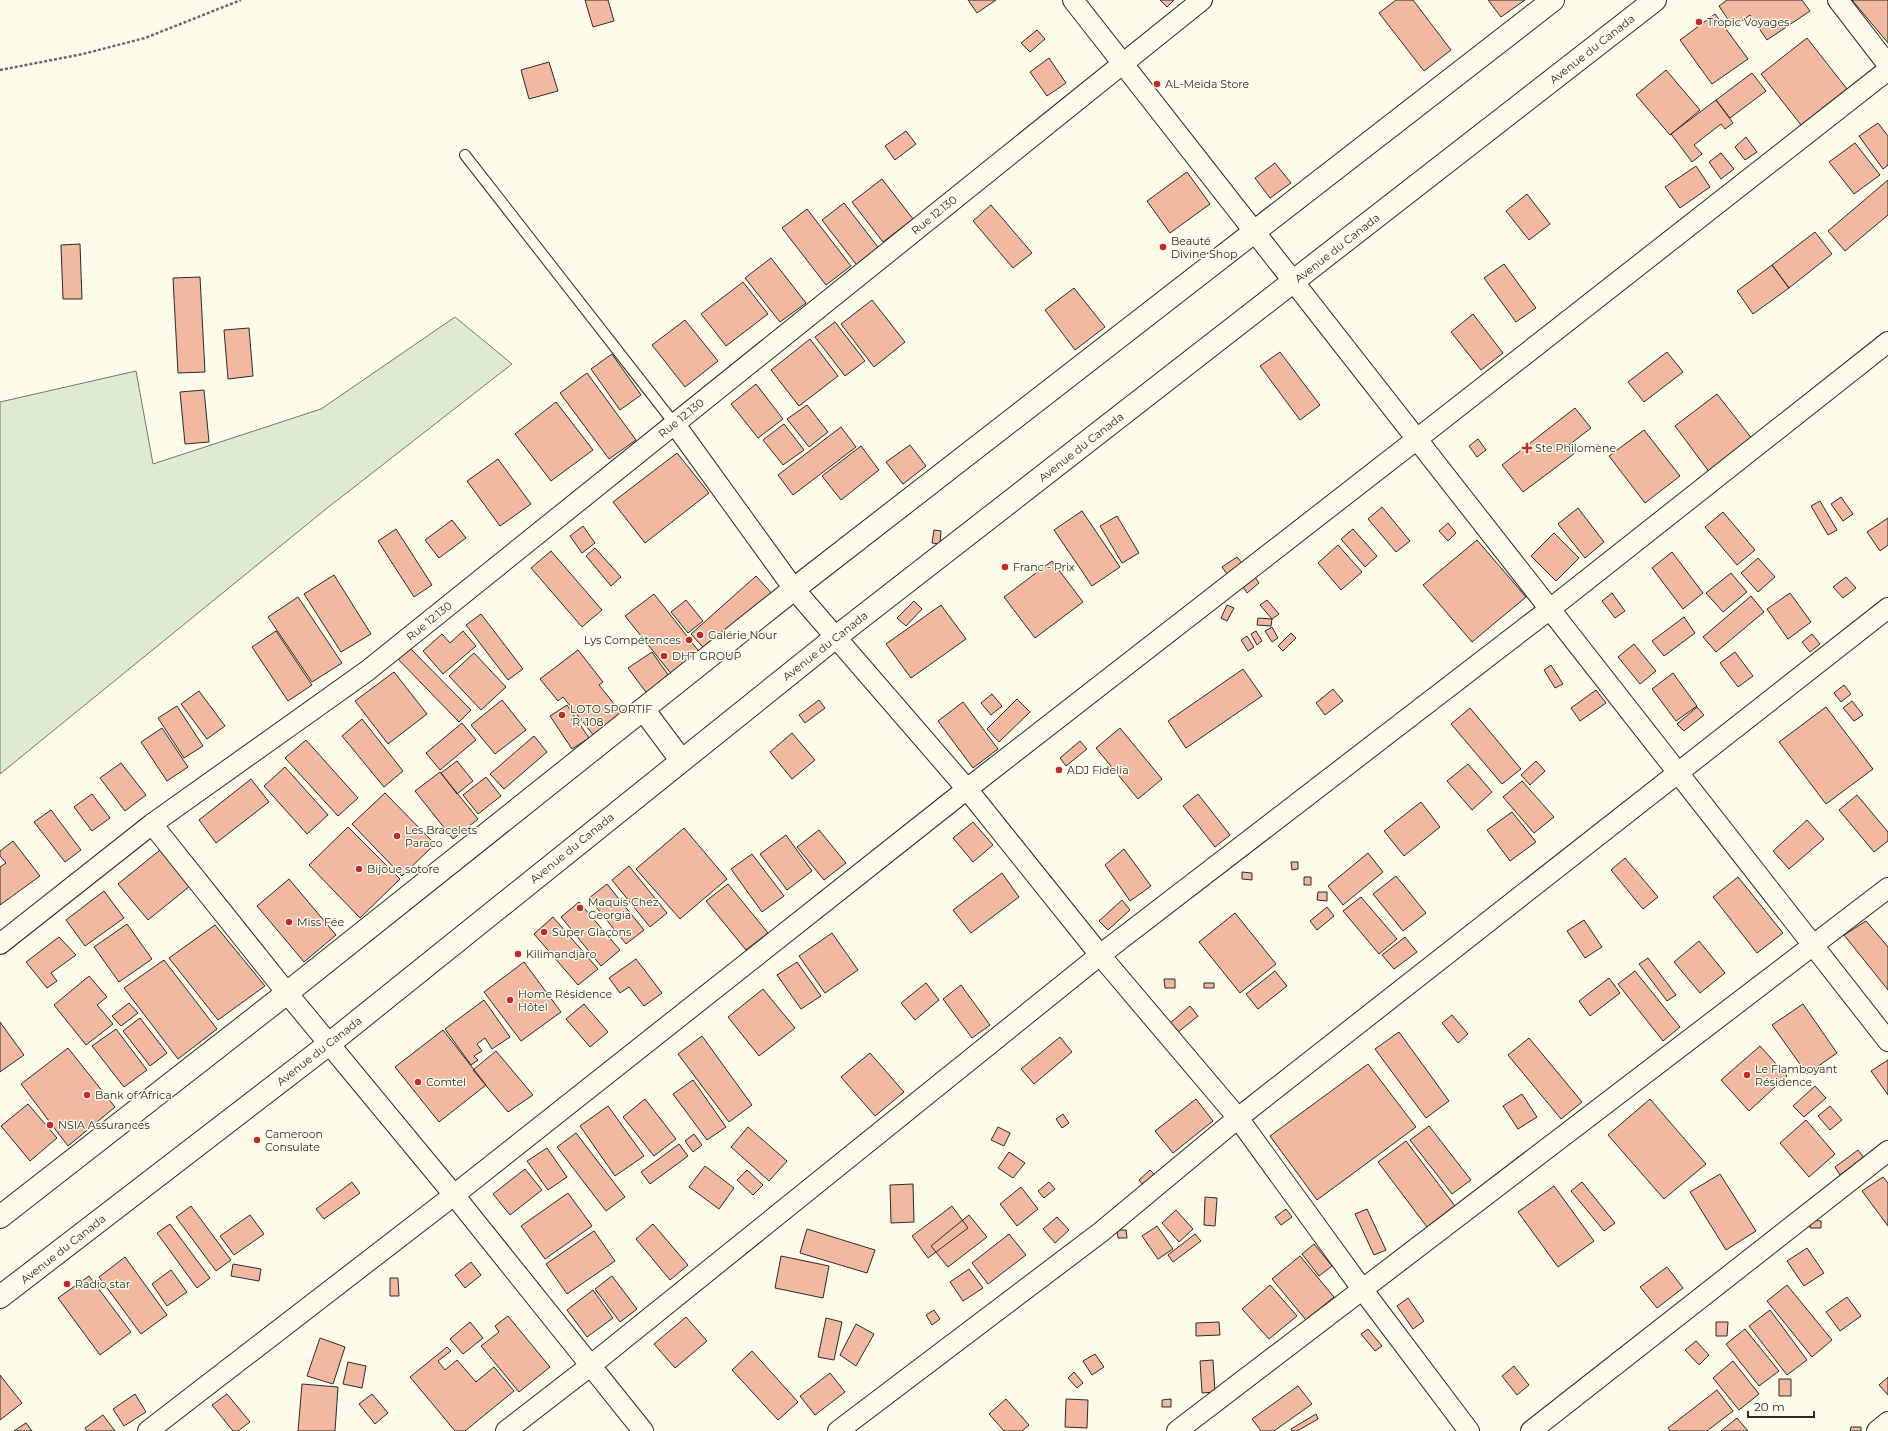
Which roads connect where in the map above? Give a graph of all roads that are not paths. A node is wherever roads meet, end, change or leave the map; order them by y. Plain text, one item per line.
1 (1073, 0) edge
2 (1202, 0) edge
3 (1553, 0) edge
4 (1655, 0) edge
5 (1838, 0) edge
6 (1122, 63) junction
7 (1888, 64) edge
8 (1888, 70) edge
9 (465, 155) dead end
10 (1255, 232) junction
11 (1294, 281) junction
12 (1888, 342) edge
13 (674, 423) junction
14 (1417, 439) junction
15 (794, 589) junction
16 (1888, 608) edge
17 (1550, 609) junction
18 (836, 636) junction
19 (643, 709) junction
20 (681, 760) junction
21 (1678, 772) junction
22 (967, 788) junction
23 (152, 824) junction
24 (1888, 888) edge
25 (0, 944) edge
26 (1814, 946) junction
27 (1100, 955) junction
28 (286, 993) junction
29 (1888, 1041) edge
30 (329, 1044) junction
31 (1238, 1118) junction
32 (1888, 1151) edge
33 (454, 1196) junction
34 (0, 1217) edge
35 (1362, 1289) junction
36 (0, 1297) edge
37 (590, 1366) junction
38 (1888, 1422) edge
39 (148, 1431) edge
40 (506, 1431) edge
41 (643, 1431) edge
42 (838, 1431) edge
43 (1177, 1431) edge
44 (1469, 1431) edge
45 (1531, 1431) edge
46 (1877, 1431) edge

1 - 6 street
2 - 6 street, Rue 12.130
3 - 10 main road
4 - 11 main road, Avenue du Canada
5 - 7 street
6 - 10 street
6 - 13 street, Rue 12.130
8 - 14 street
9 - 13 lane
10 - 11 street
10 - 15 main road
11 - 14 street
11 - 18 main road, Avenue du Canada
12 - 17 street
13 - 15 street
13 - 23 street, Rue 12.130
14 - 17 street
14 - 22 street
15 - 18 street
15 - 19 main road
16 - 21 street
17 - 21 street
17 - 27 street
18 - 20 main road, Avenue du Canada
18 - 22 street
19 - 20 main road
19 - 28 main road
20 - 30 main road, Avenue du Canada
21 - 26 street
21 - 31 street
22 - 27 street
22 - 33 street
23 - 25 street, Rue 12.130
23 - 28 street
24 - 26 street
26 - 29 street
26 - 35 street
27 - 31 street
27 - 37 street
28 - 30 street
28 - 34 main road
30 - 33 street
30 - 36 main road, Avenue du Canada
31 - 35 street
31 - 42 street
32 - 45 street
33 - 37 street
33 - 39 street
35 - 43 street
35 - 44 street
37 - 40 street
37 - 41 street
38 - 46 street

